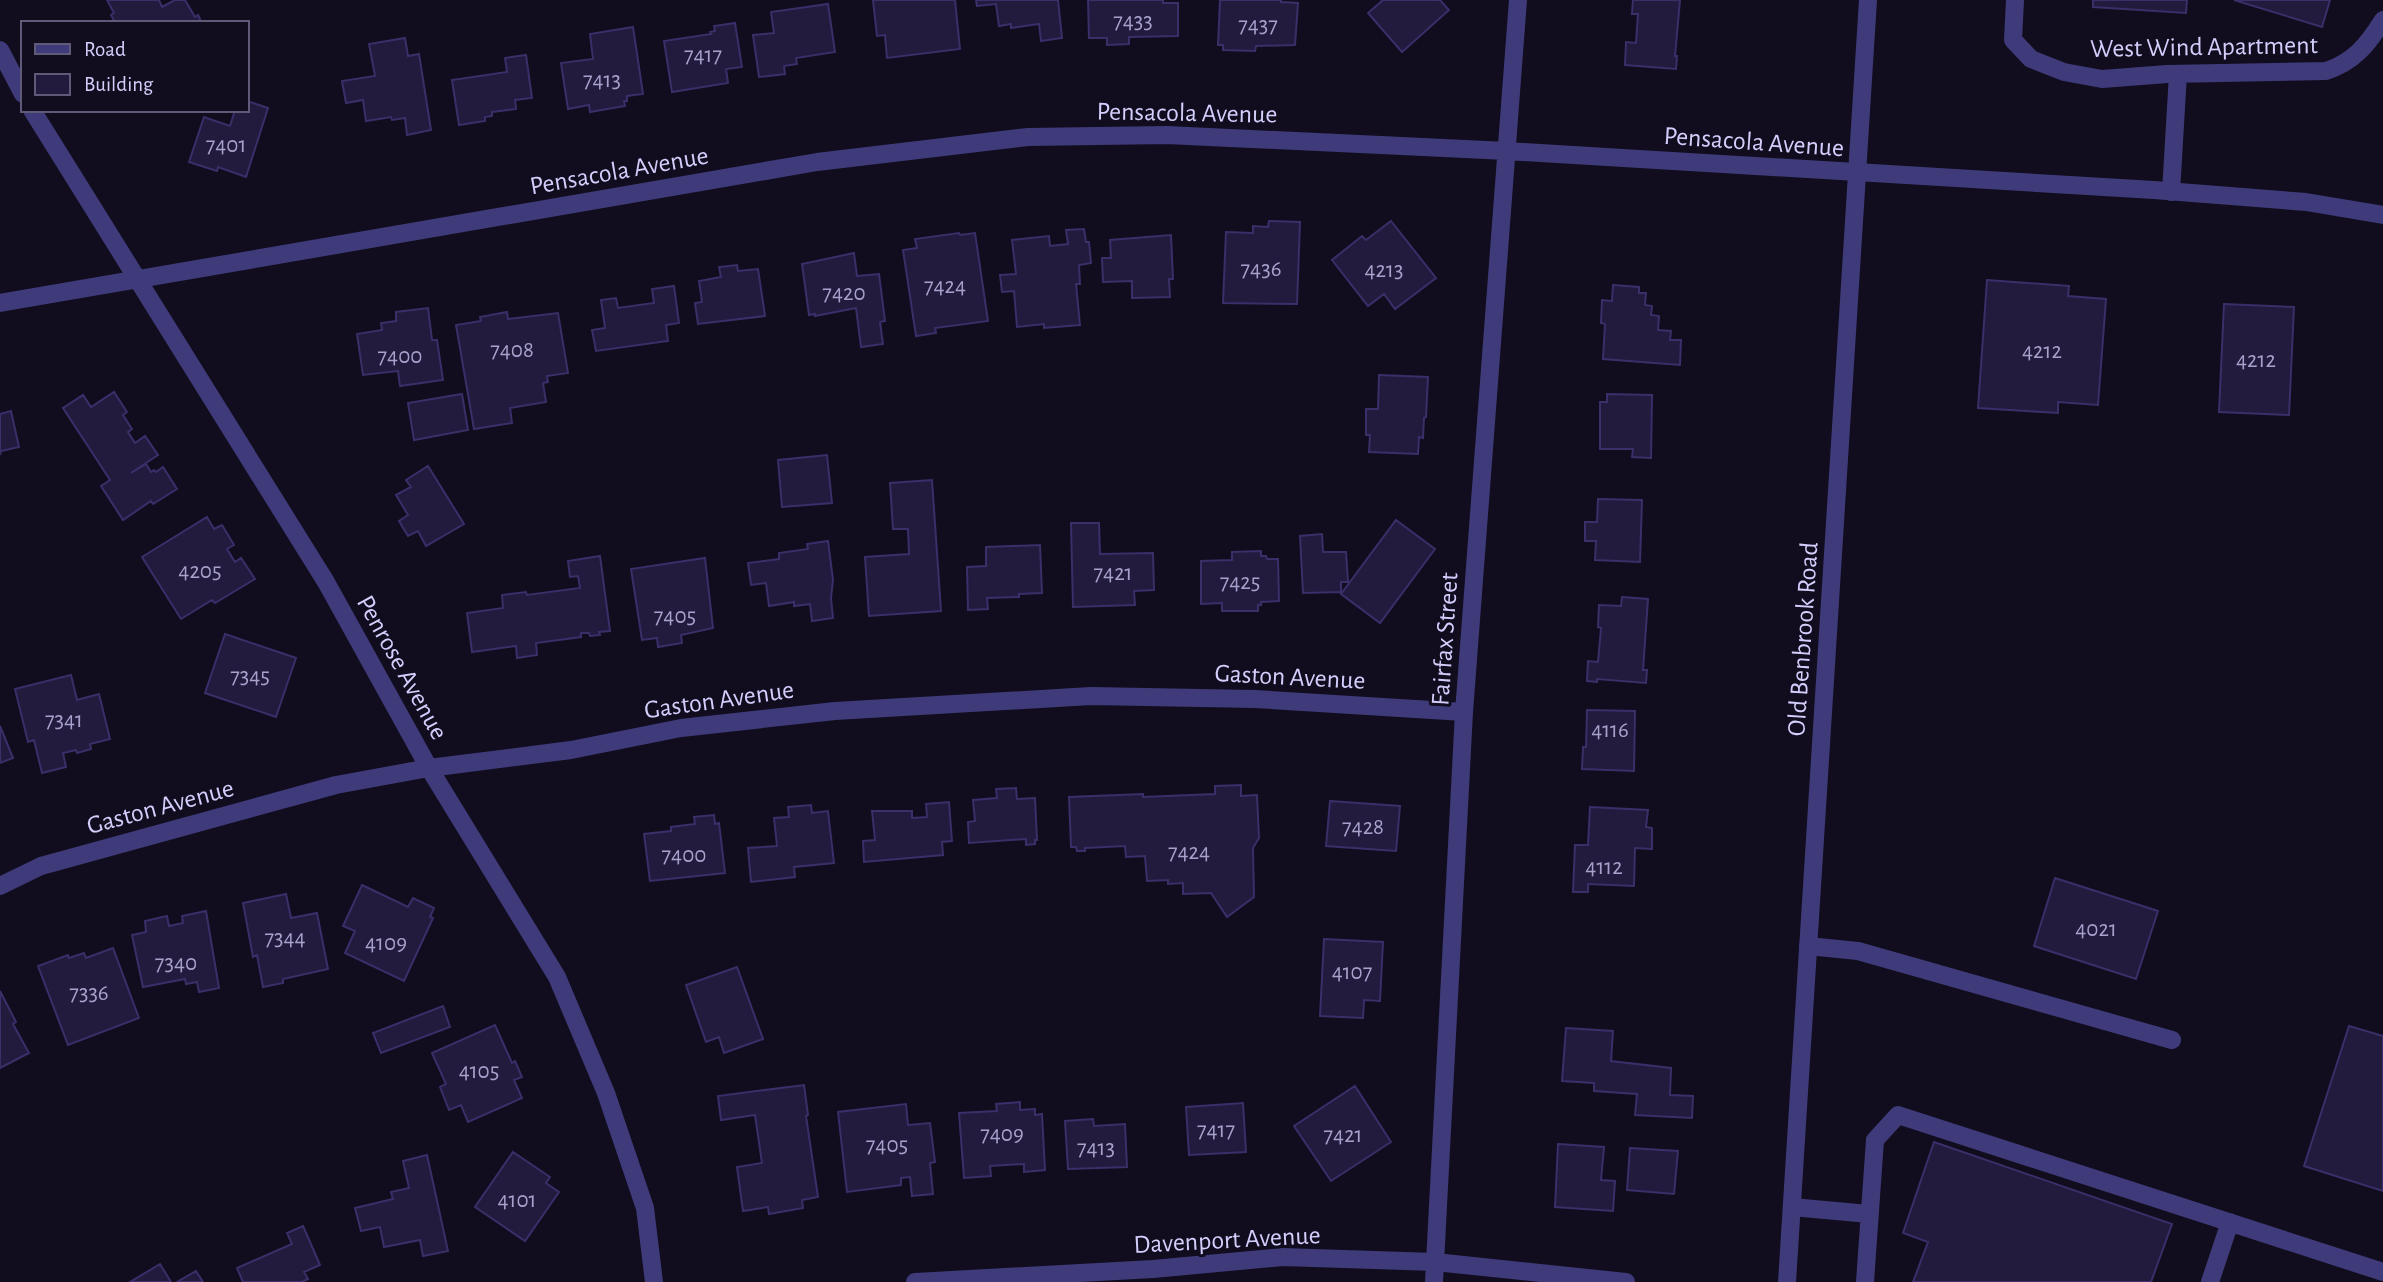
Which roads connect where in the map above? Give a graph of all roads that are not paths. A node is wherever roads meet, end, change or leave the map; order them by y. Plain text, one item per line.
1 (1518, 0) edge
2 (1868, 0) edge
3 (2015, 0) edge
4 (2383, 20) edge
5 (0, 50) edge
6 (2178, 74) junction
7 (21, 90) edge
8 (33, 112) edge
9 (1507, 151) junction
10 (1858, 174) junction
11 (2171, 191) junction
12 (2383, 215) edge
13 (137, 281) junction
14 (0, 303) edge
15 (1464, 712) junction
16 (429, 768) junction
17 (0, 886) edge
18 (1808, 946) junction
19 (2172, 1040) dead end
20 (1792, 1207) junction
21 (1870, 1214) junction
22 (2230, 1222) junction
23 (1435, 1262) junction
24 (2383, 1272) edge
25 (654, 1282) edge
26 (915, 1282) edge
27 (1434, 1282) edge
28 (1626, 1282) edge
29 (1787, 1282) edge
30 (1865, 1282) edge
31 (2210, 1282) edge

1 - 9 street, Fairfax Street
2 - 10 street, Old Benbrook Road
3 - 6 street, West Wind Apartment
4 - 6 street, West Wind Apartment
5 - 7 street
6 - 11 street
8 - 13 street, Penrose Avenue
9 - 10 street, Pensacola Avenue
9 - 13 street, Pensacola Avenue
9 - 15 street, Fairfax Street
10 - 11 street, Pensacola Avenue
10 - 18 street, Old Benbrook Road
11 - 12 street, Pensacola Avenue
13 - 14 street, Pensacola Avenue
13 - 16 street, Penrose Avenue
15 - 16 street, Gaston Avenue
15 - 23 street, Fairfax Street
16 - 17 street, Gaston Avenue
16 - 25 street, Penrose Avenue
18 - 19 street
18 - 20 street, Old Benbrook Road
20 - 21 street
20 - 29 street, Old Benbrook Road
21 - 22 street
21 - 30 street
22 - 24 street
22 - 31 street
23 - 26 street, Davenport Avenue
23 - 27 street, Fairfax Street
23 - 28 street, Davenport Avenue

